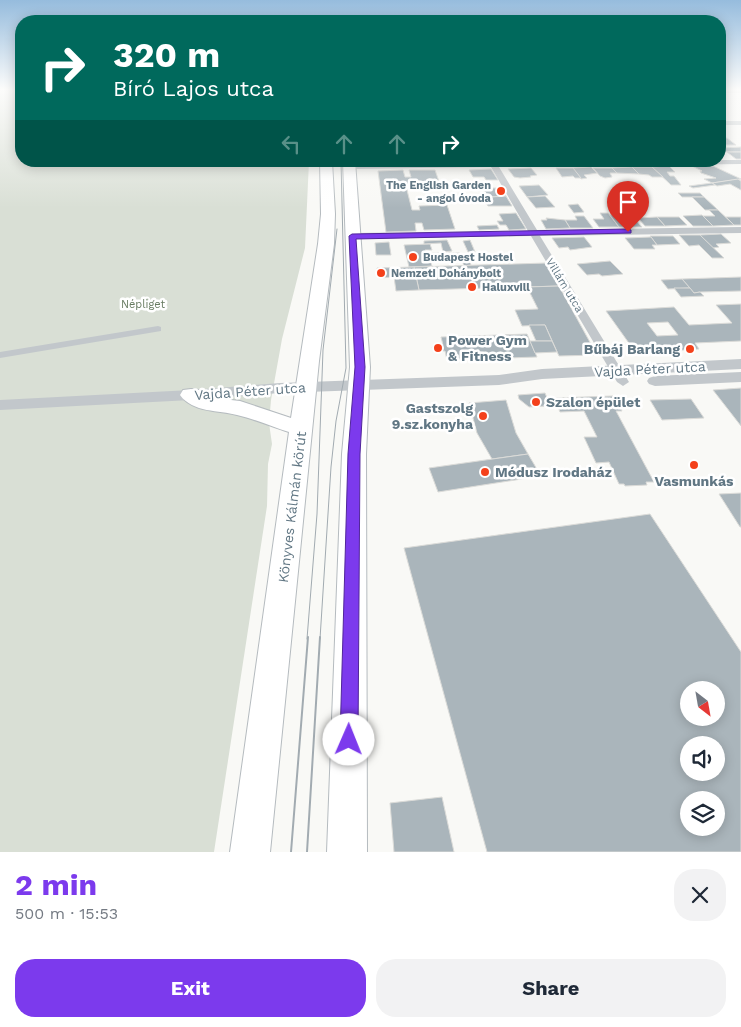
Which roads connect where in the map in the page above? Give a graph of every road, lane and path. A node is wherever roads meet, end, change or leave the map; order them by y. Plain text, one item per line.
1 (726, 160) edge
2 (726, 162) edge
3 (741, 162) edge
4 (326, 167) edge
5 (349, 167) edge
6 (494, 167) edge
7 (741, 170) edge
8 (741, 230) edge
9 (534, 233) junction
10 (352, 236) junction
11 (158, 329) dead end
12 (0, 355) edge
13 (741, 364) edge
14 (620, 376) junction
15 (741, 376) edge
16 (359, 386) junction
17 (306, 387) junction
18 (191, 395) junction
19 (0, 405) edge
20 (302, 429) junction
21 (250, 852) edge
22 (347, 852) edge

1 - 3 street
2 - 7 street
4 - 17 main road, Könyves Kálmán körút
5 - 10 main road
6 - 9 street, Villám utca
8 - 9 street
9 - 10 street
9 - 14 street, Villám utca
10 - 16 main road
11 - 12 street
13 - 14 street, Vajda Péter utca
14 - 15 street, Vajda Péter utca
14 - 16 street, Vajda Péter utca
16 - 17 street, Vajda Péter utca
16 - 22 main road
17 - 18 street, Vajda Péter utca
17 - 20 main road, Könyves Kálmán körút
18 - 19 street, Vajda Péter utca
18 - 20 main road
20 - 21 main road, Könyves Kálmán körút

